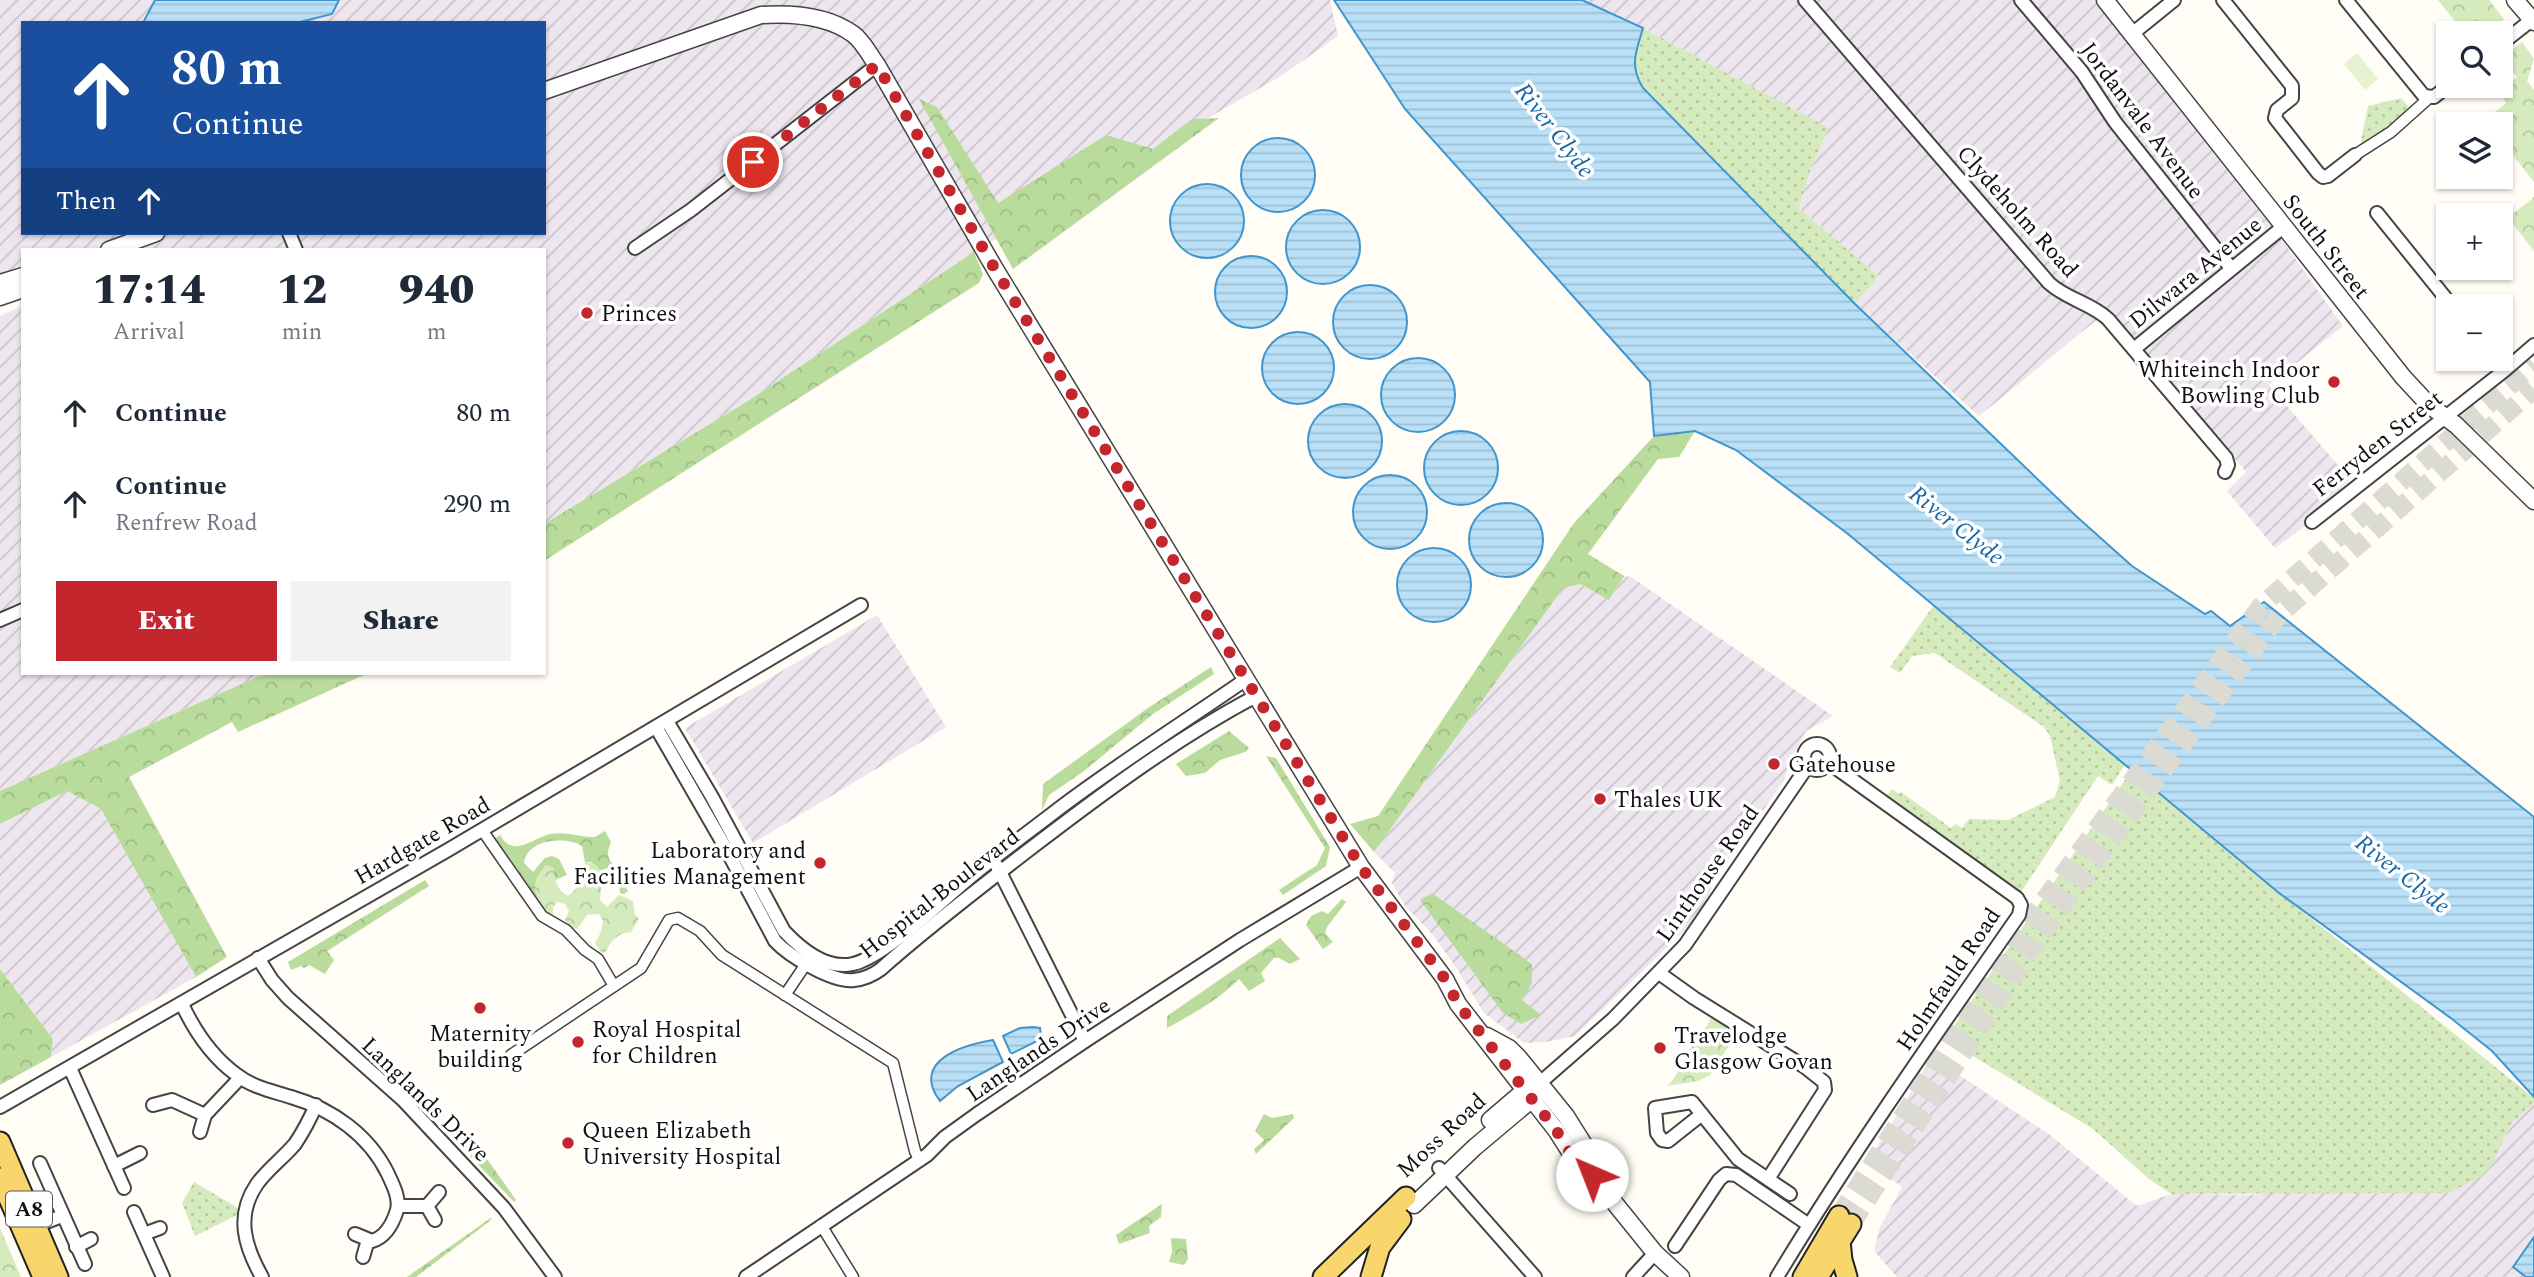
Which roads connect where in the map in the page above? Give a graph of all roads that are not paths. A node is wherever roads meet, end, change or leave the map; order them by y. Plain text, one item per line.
1 (1805, 0) edge
2 (2021, 0) edge
3 (2105, 0) edge
4 (2174, 0) edge
5 (2223, 0) edge
6 (2346, 0) edge
7 (2515, 0) edge
8 (2533, 20) edge
9 (2132, 34) junction
10 (2513, 35) edge
11 (877, 65) junction
12 (546, 90) edge
13 (2436, 94) edge
14 (2429, 98) junction
15 (2355, 155) joint
16 (2376, 213) dead end
17 (2283, 227) junction
18 (150, 235) edge
19 (115, 248) edge
20 (635, 248) dead end
21 (2231, 268) junction
22 (21, 276) edge
23 (0, 283) edge
24 (21, 290) edge
25 (2442, 294) edge
26 (0, 297) edge
27 (2534, 345) edge
28 (2133, 349) junction
29 (2513, 363) edge
30 (2504, 371) edge
31 (2445, 416) junction
32 (2225, 472) dead end
33 (2534, 501) edge
34 (2312, 522) dead end
35 (861, 605) dead end
36 (21, 611) edge
37 (0, 620) edge
38 (1245, 680) junction
39 (1256, 696) junction
40 (662, 724) junction
41 (1829, 763) junction
42 (1807, 767) junction
43 (482, 830) junction
44 (993, 860) junction
45 (1361, 867) junction
46 (1001, 872) junction
47 (258, 958) junction
48 (810, 959) junction
49 (1659, 973) junction
50 (614, 986) junction
51 (785, 995) junction
52 (182, 1004) junction
53 (1482, 1034) junction
54 (1085, 1041) junction
55 (510, 1055) dead end
56 (70, 1068) junction
57 (240, 1078) junction
58 (1541, 1082) junction
59 (1527, 1095) junction
60 (153, 1105) dead end
61 (316, 1105) junction
62 (0, 1107) edge
63 (1702, 1114) dead end
64 (205, 1115) junction
65 (200, 1132) dead end
66 (0, 1142) edge
67 (140, 1153) dead end
68 (919, 1160) junction
69 (40, 1163) dead end
70 (114, 1166) junction
71 (1442, 1171) junction
72 (1592, 1175) junction
73 (0, 1178) edge
74 (1768, 1179) junction
75 (124, 1188) dead end
76 (439, 1192) dead end
77 (1790, 1194) dead end
78 (1410, 1201) junction
79 (398, 1206) junction
80 (427, 1206) junction
81 (134, 1212) dead end
82 (62, 1216) junction
83 (435, 1220) dead end
84 (1809, 1225) junction
85 (36, 1226) junction
86 (821, 1226) junction
87 (160, 1228) dead end
88 (144, 1234) junction
89 (355, 1234) dead end
90 (91, 1239) dead end
91 (368, 1240) junction
92 (1840, 1241) junction
93 (1675, 1246) joint
94 (76, 1247) junction
95 (363, 1257) dead end
96 (1659, 1257) junction
97 (85, 1264) dead end
98 (43, 1277) edge
99 (58, 1277) edge
100 (163, 1277) edge
101 (262, 1277) edge
102 (555, 1277) edge
103 (746, 1277) edge
104 (853, 1277) edge
105 (1323, 1277) edge
106 (1371, 1277) edge
107 (1535, 1277) edge
108 (1633, 1277) edge
109 (1681, 1277) edge
110 (1777, 1277) edge
111 (1803, 1277) edge
112 (1818, 1277) edge
113 (1847, 1277) edge

1 - 28 street, Clydeholm Road
2 - 21 street, Jordanvale Avenue
3 - 9 street, South Street
4 - 9 street
5 - 15 street
6 - 14 street
7 - 8 street
8 - 10 street
9 - 17 street, South Street
11 - 12 street
11 - 20 street
11 - 38 street
13 - 14 street
14 - 15 street
16 - 25 street
17 - 21 street, Dilwara Avenue
17 - 31 street, South Street
18 - 19 street
21 - 28 street, Dilwara Avenue
22 - 23 street
24 - 26 street
27 - 29 street, Ferryden Street
28 - 32 street, Clydeholm Road
30 - 31 street, Ferryden Street
31 - 33 street, South Street
31 - 34 street, Ferryden Street
35 - 40 street, Hardgate Road
36 - 37 street
38 - 39 street
38 - 44 street, Hospital Boulevard
39 - 45 street
39 - 46 street, Hospital Boulevard
40 - 43 street, Hardgate Road
40 - 48 street, Hospital Boulevard
41 - 42 street
41 - 42 street, Linthouse Road
41 - 84 street, Holmfauld Road
42 - 49 street, Linthouse Road
43 - 47 street, Hardgate Road
43 - 50 street
44 - 46 street
44 - 48 street, Hospital Boulevard
45 - 53 street
45 - 54 street, Langlands Drive
46 - 48 street, Hospital Boulevard
46 - 54 street
47 - 52 street, Hardgate Road
47 - 102 street, Langlands Drive
48 - 51 street
49 - 58 street, Linthouse Road
49 - 74 street
50 - 51 street
50 - 55 street
51 - 68 street
52 - 56 street, Hardgate Road
52 - 57 street
53 - 58 street
53 - 59 street
54 - 68 street, Langlands Drive
56 - 62 street, Hardgate Road
56 - 70 street
57 - 61 street
57 - 64 street
58 - 59 street, Moss Road
58 - 72 street
59 - 71 street, Moss Road
59 - 72 street
60 - 64 street
61 - 79 street
61 - 101 street
63 - 74 street
64 - 65 street
66 - 85 main road, A8
67 - 70 street
68 - 86 street, Langlands Drive
69 - 82 street
70 - 75 street
71 - 78 street, Moss Road
71 - 107 street
72 - 96 street
73 - 98 main road, A8
74 - 77 street
76 - 80 street
78 - 105 main road
78 - 106 main road
79 - 80 street
79 - 91 street
80 - 83 street
81 - 88 street
82 - 85 street
82 - 94 street
84 - 93 street
84 - 110 street, Holmfauld Road
85 - 99 main road, A8
86 - 103 street, Langlands Drive
86 - 104 street
87 - 88 street
88 - 100 street
89 - 91 street
90 - 94 street
91 - 95 street
92 - 111 main road
92 - 112 main road
92 - 113 main road
93 - 96 street
94 - 97 street
96 - 108 street
96 - 109 street

